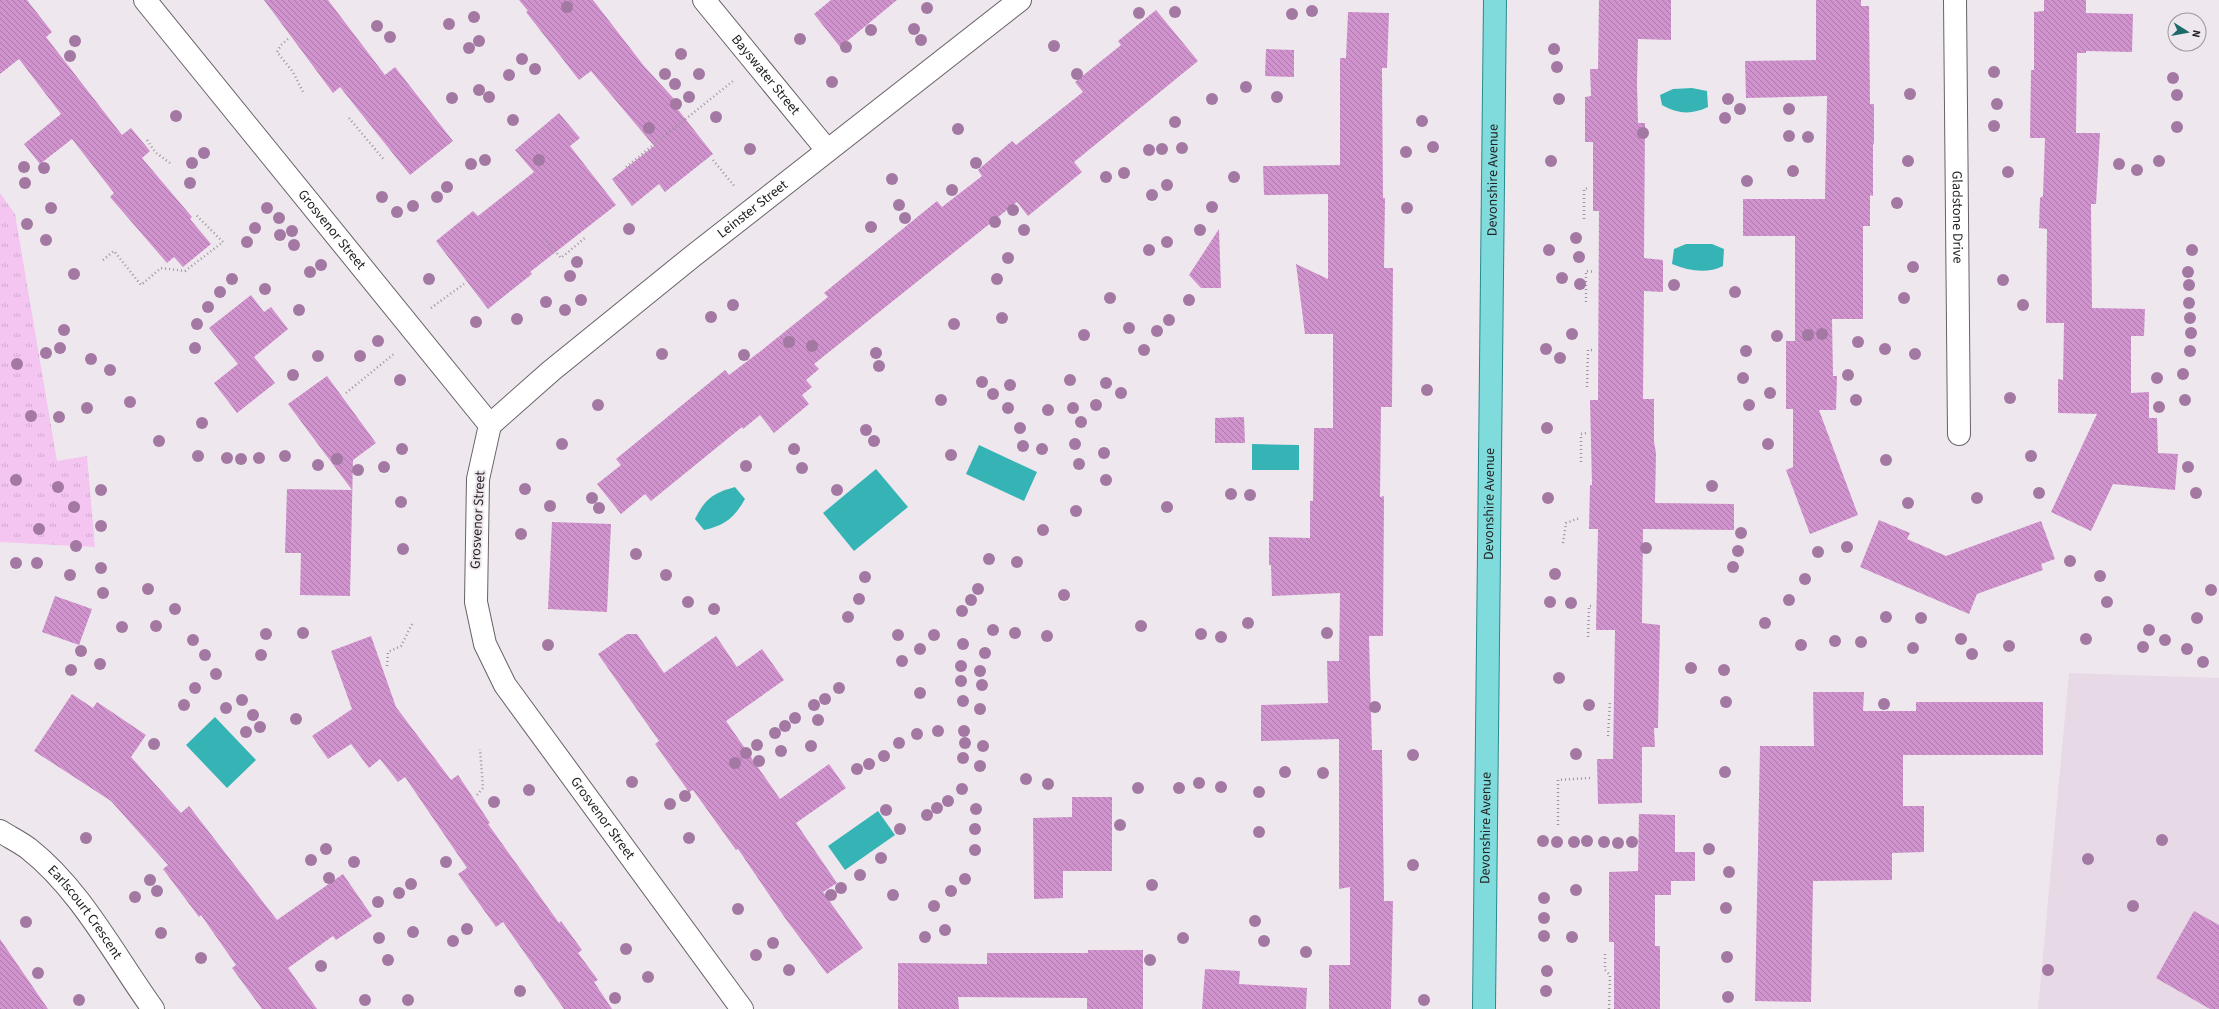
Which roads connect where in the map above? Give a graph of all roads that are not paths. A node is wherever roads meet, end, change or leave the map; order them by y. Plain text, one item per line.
1 (145, 0) edge
2 (704, 0) edge
3 (1020, 0) edge
4 (1495, 0) edge
5 (1955, 0) edge
6 (827, 150) junction
7 (490, 425) junction
8 (1959, 434) dead end
9 (0, 831) edge
10 (153, 1009) edge
11 (742, 1009) edge
12 (1484, 1009) edge

1 - 7 street, Grosvenor Street
2 - 6 street, Bayswater Street
3 - 6 street, Leinster Street
4 - 12 main road, Devonshire Avenue
5 - 8 street, Gladstone Drive
6 - 7 street, Leinster Street
7 - 11 street, Grosvenor Street
9 - 10 street, Earlscourt Crescent

